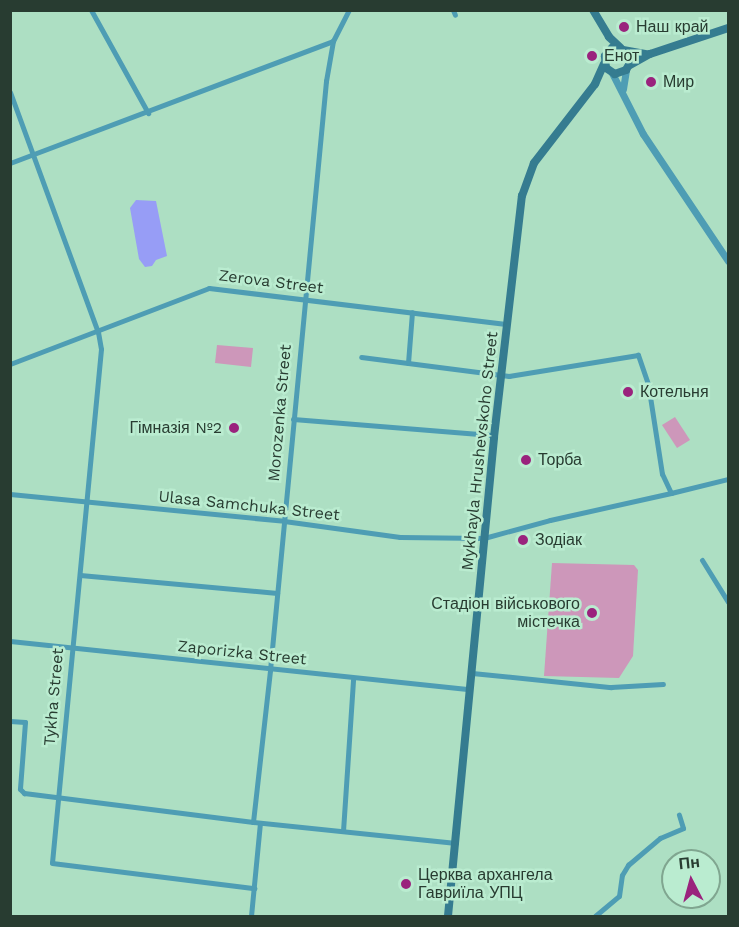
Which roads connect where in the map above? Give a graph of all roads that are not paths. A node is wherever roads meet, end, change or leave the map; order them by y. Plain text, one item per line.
1 (91, 10) edge
2 (349, 10) edge
3 (593, 10) edge
4 (603, 27) junction
5 (729, 28) edge
6 (333, 41) junction
7 (624, 50) junction
8 (654, 53) junction
9 (606, 54) junction
10 (604, 64) junction
11 (628, 68) junction
12 (612, 73) junction
13 (596, 84) junction
14 (623, 89) junction
15 (10, 92) edge
16 (148, 113) junction
17 (33, 156) junction
18 (10, 163) edge
19 (729, 261) edge
20 (304, 300) junction
21 (412, 312) junction
22 (506, 324) junction
23 (98, 332) junction
24 (361, 357) dead end
25 (408, 363) junction
26 (10, 364) edge
27 (501, 376) junction
28 (293, 419) junction
29 (494, 435) junction
30 (729, 479) edge
31 (671, 493) junction
32 (10, 494) edge
33 (86, 502) junction
34 (284, 521) junction
35 (484, 538) junction
36 (702, 560) dead end
37 (80, 575) junction
38 (277, 593) junction
39 (729, 602) edge
40 (10, 641) edge
41 (72, 648) junction
42 (270, 670) junction
43 (472, 673) junction
44 (353, 679) junction
45 (663, 684) dead end
46 (470, 689) junction
47 (10, 721) edge
48 (59, 796) junction
49 (679, 815) dead end
50 (257, 823) junction
51 (343, 831) junction
52 (456, 843) junction
53 (254, 888) junction
54 (251, 916) edge
55 (448, 916) edge
56 (595, 916) edge

1 - 16 street
2 - 6 street, Morozenka Street
3 - 4 main road
4 - 7 main road
4 - 9 main road
5 - 8 main road
6 - 16 street
6 - 20 street, Morozenka Street
7 - 8 main road
7 - 9 main road
7 - 11 main road
8 - 11 main road
9 - 10 main road
10 - 12 main road
10 - 13 main road, Mykhayla Hrushevskoho Street
11 - 12 main road
11 - 14 street
12 - 13 main road, Mykhayla Hrushevskoho Street
12 - 14 street
13 - 22 main road, Mykhayla Hrushevskoho Street
14 - 19 street
15 - 17 street, Tykha Street
16 - 17 street
17 - 18 street
17 - 23 street, Tykha Street
20 - 21 street, Zerova Street
20 - 23 street, Zerova Street
20 - 28 street, Morozenka Street
21 - 22 street, Zerova Street
21 - 25 street
22 - 27 main road, Mykhayla Hrushevskoho Street
23 - 26 street, Zerova Street
23 - 33 street, Tykha Street
24 - 25 street
25 - 27 street
27 - 29 main road, Mykhayla Hrushevskoho Street
27 - 31 street
28 - 29 street
28 - 34 street, Morozenka Street
29 - 35 main road, Mykhayla Hrushevskoho Street
30 - 31 street, Ulasa Samchuka Street
31 - 35 street, Ulasa Samchuka Street
32 - 33 street, Ulasa Samchuka Street
33 - 34 street, Ulasa Samchuka Street
33 - 37 street, Tykha Street
34 - 35 street, Ulasa Samchuka Street
34 - 38 street, Morozenka Street
35 - 43 main road, Mykhayla Hrushevskoho Street
36 - 39 street
37 - 38 street
37 - 41 street, Tykha Street
38 - 42 street, Morozenka Street
40 - 41 street, Zaporizka Street
41 - 42 street, Zaporizka Street
41 - 48 street, Tykha Street
42 - 44 street, Zaporizka Street
42 - 50 street, Morozenka Street
43 - 45 street
43 - 46 main road, Mykhayla Hrushevskoho Street
44 - 46 street, Zaporizka Street
44 - 51 street
46 - 52 main road, Mykhayla Hrushevskoho Street
47 - 48 street
48 - 50 street
48 - 53 street, Tykha Street
49 - 56 street
50 - 51 street
50 - 53 street, Morozenka Street
51 - 52 street
52 - 55 main road, Mykhayla Hrushevskoho Street
53 - 54 street, Morozenka Street

